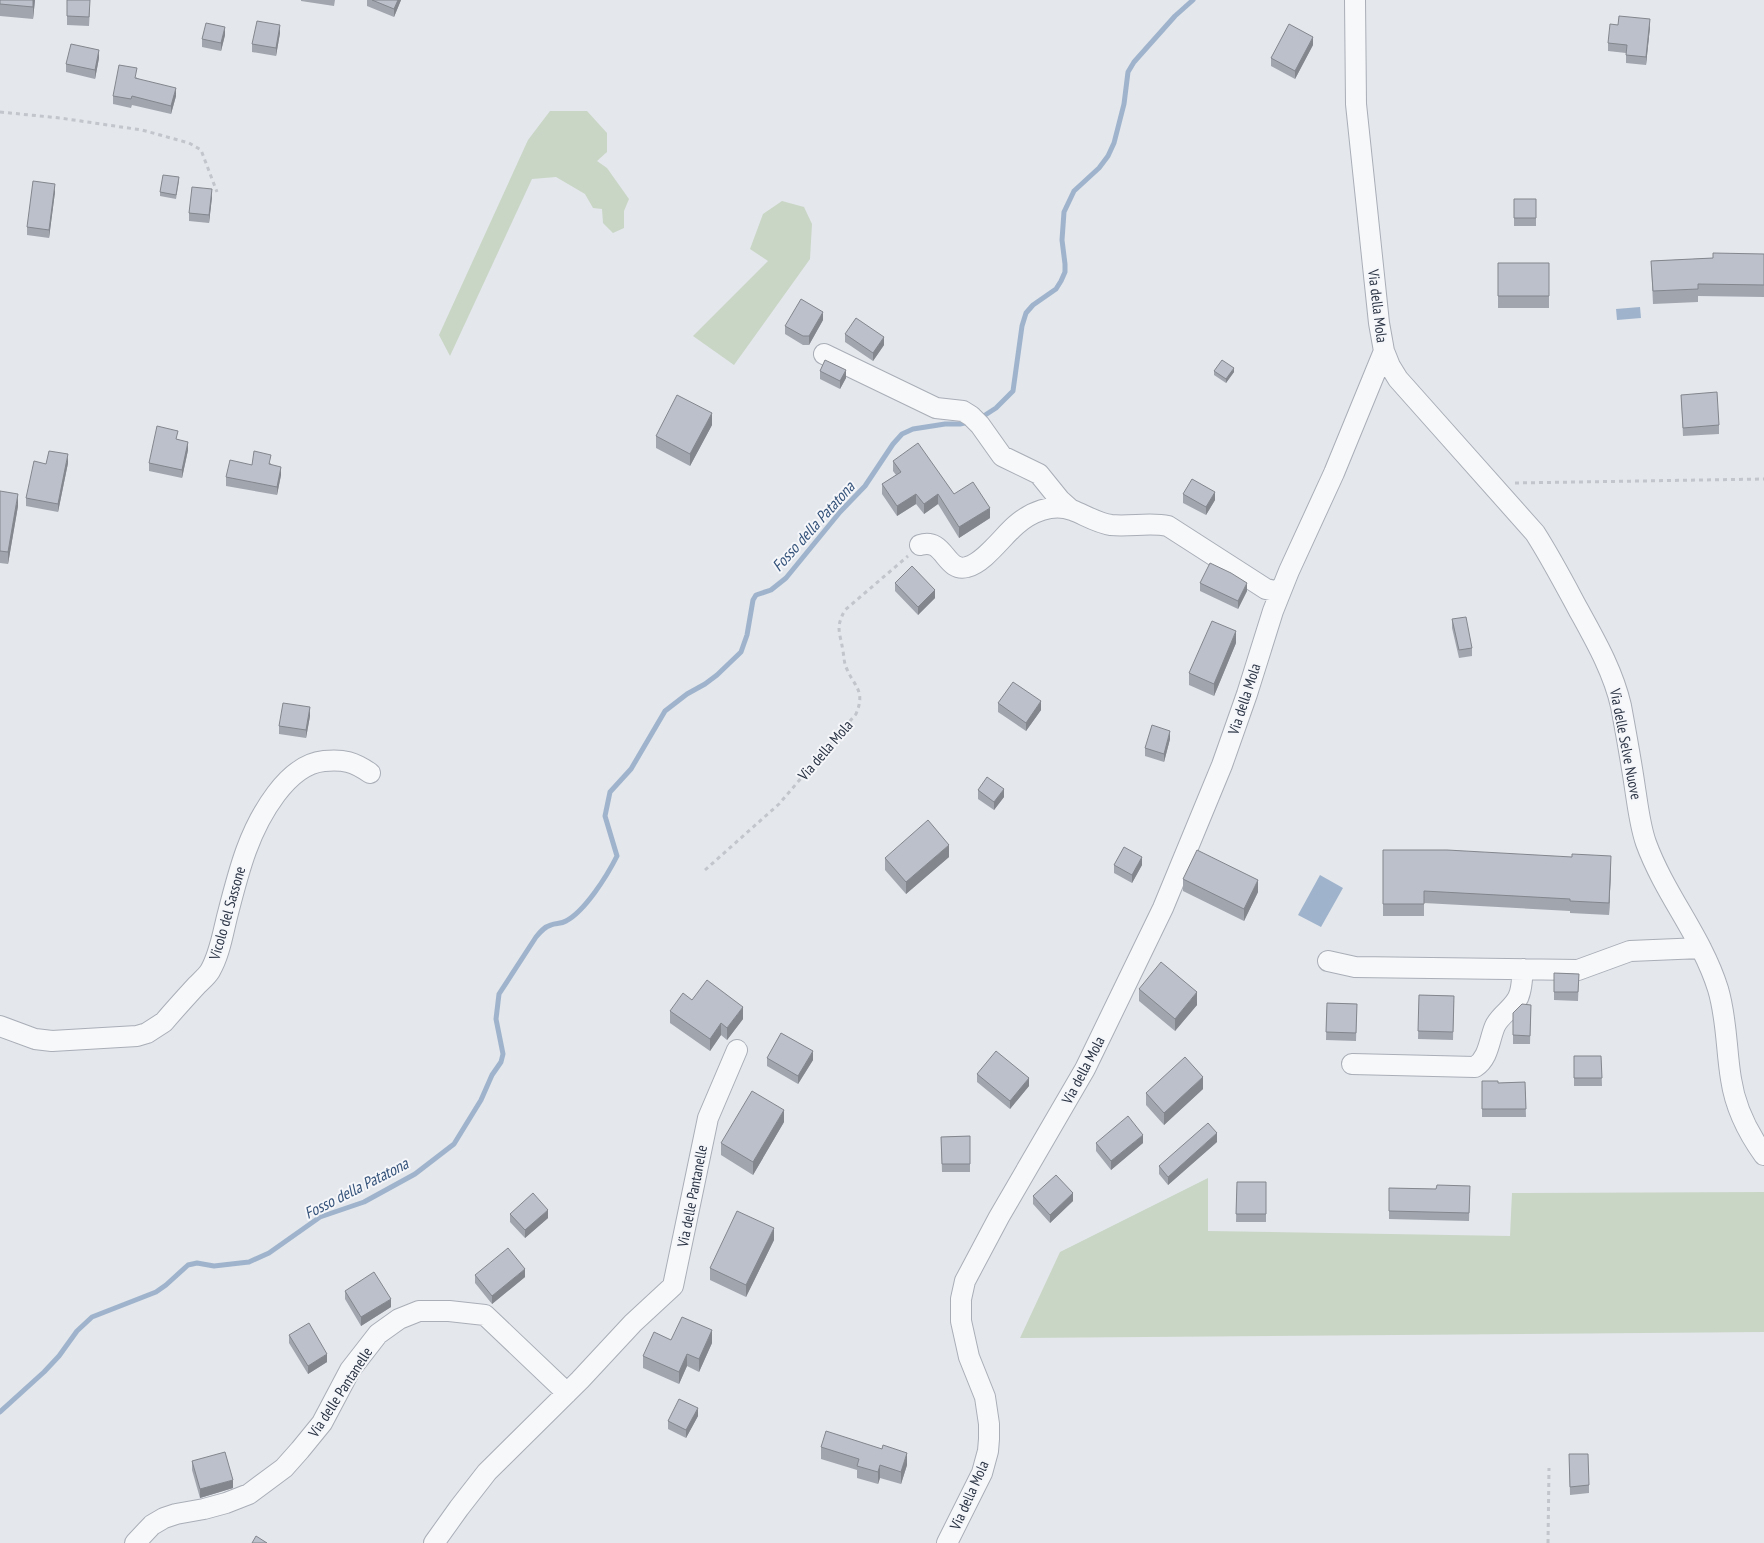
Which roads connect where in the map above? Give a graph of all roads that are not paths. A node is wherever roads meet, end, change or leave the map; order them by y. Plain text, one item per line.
1 (1355, 0) edge
2 (1384, 351) junction
3 (824, 354) dead end
4 (1070, 509) junction
5 (920, 546) road end
6 (1280, 592) junction
7 (370, 773) dead end
8 (1701, 948) junction
9 (1328, 962) dead end
10 (1523, 969) junction
11 (0, 1026) edge
12 (737, 1050) dead end
13 (1352, 1064) dead end
14 (1764, 1155) edge
15 (567, 1393) junction
16 (135, 1543) edge
17 (434, 1543) edge
18 (947, 1543) edge

1 - 2 street, Via della Mola
2 - 6 street, Via della Mola
2 - 8 street, Via delle Selve Nuove
3 - 4 street
4 - 5 street
4 - 6 street
6 - 18 street, Via della Mola
7 - 11 street, Vicolo del Sassone
8 - 10 street
8 - 14 street, Via delle Selve Nuove
9 - 10 street
10 - 13 street
12 - 15 street, Via delle Pantanelle
15 - 16 street, Via delle Pantanelle
15 - 17 street, Via delle Pantanelle

